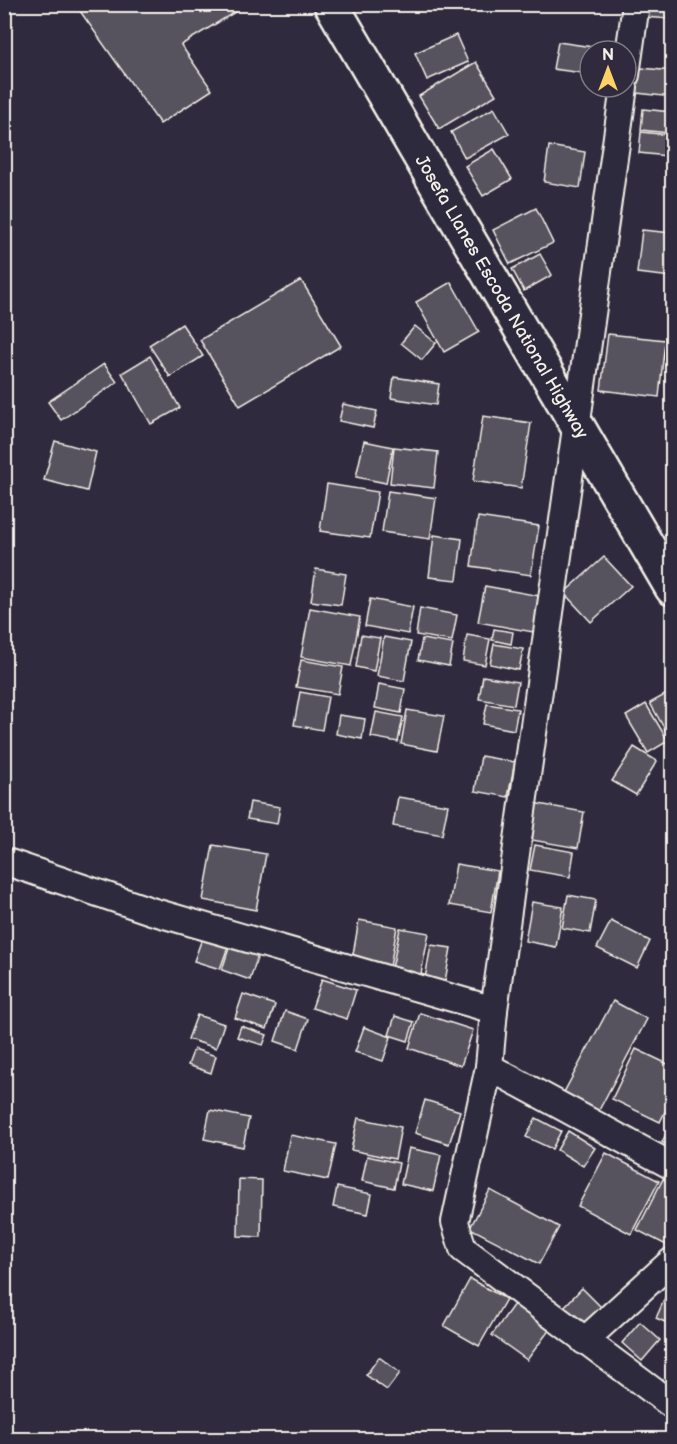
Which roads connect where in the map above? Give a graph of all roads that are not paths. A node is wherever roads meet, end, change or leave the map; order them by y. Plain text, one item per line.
1 (331, 4) edge
2 (636, 4) edge
3 (631, 39) edge
4 (622, 99) edge
5 (578, 426) junction
6 (672, 588) edge
7 (4, 861) edge
8 (494, 1010) junction
9 (489, 1066) junction
10 (672, 1166) edge
11 (672, 1261) edge
12 (584, 1341) junction
13 (672, 1405) edge

1 - 5 main road, Josefa Llanes Escoda National Highway
2 - 3 street
4 - 5 street
5 - 6 main road, Josefa Llanes Escoda National Highway
5 - 8 street
7 - 8 street
8 - 9 street
9 - 10 street
9 - 12 street
11 - 12 street
12 - 13 street

